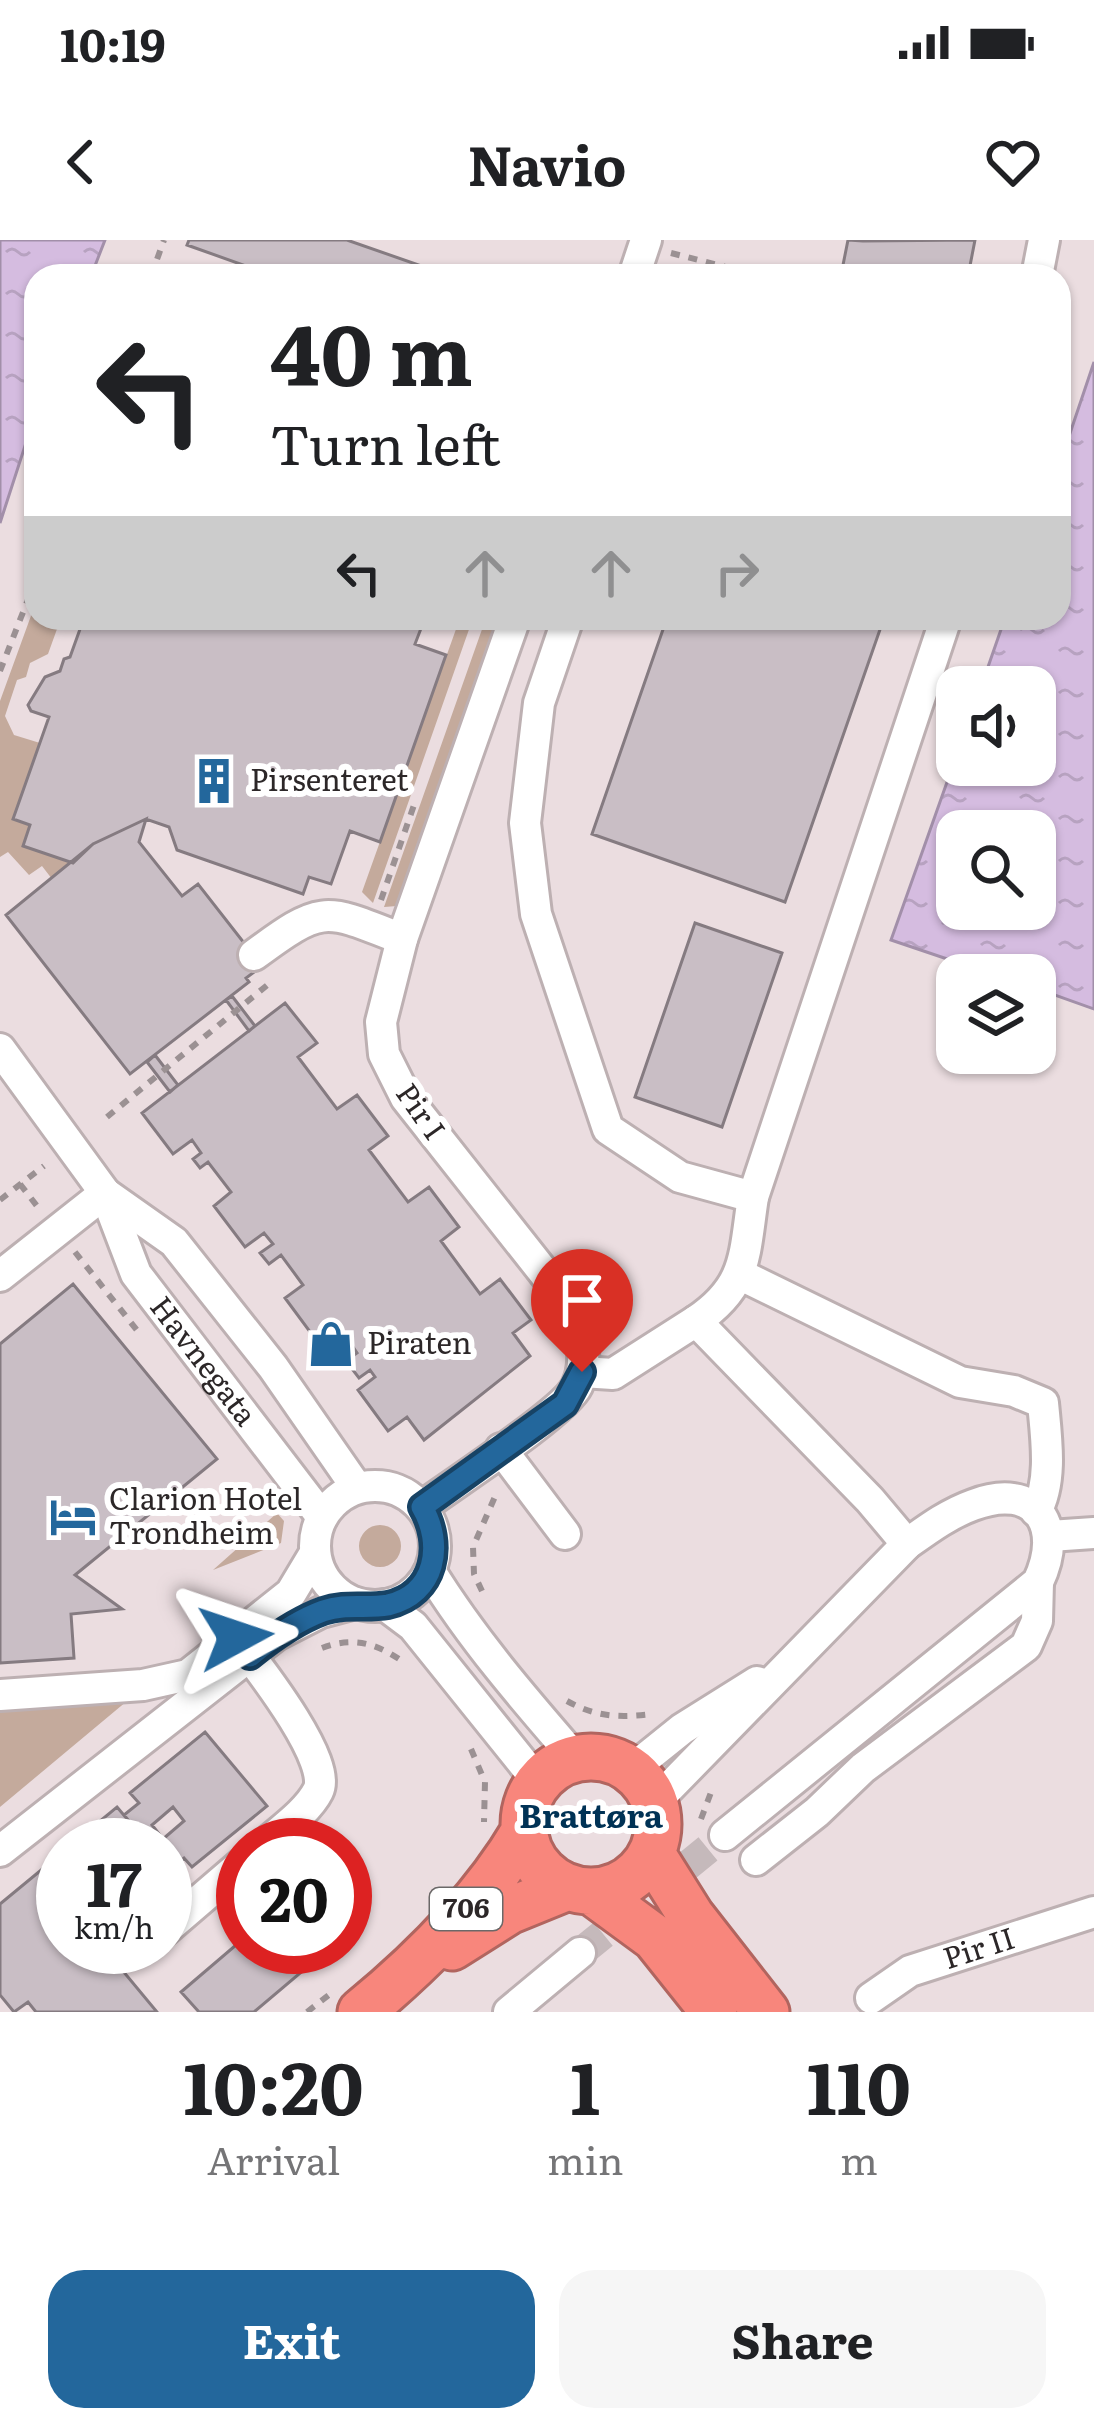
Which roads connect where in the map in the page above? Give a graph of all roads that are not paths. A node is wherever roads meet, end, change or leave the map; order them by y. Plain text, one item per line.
1 (511, 630) edge
2 (564, 630) edge
3 (942, 630) edge
4 (402, 939) junction
5 (264, 968) road end
6 (0, 1049) edge
7 (105, 1193) junction
8 (753, 1197) junction
9 (741, 1275) junction
10 (0, 1276) edge
11 (696, 1321) junction
12 (582, 1372) junction
13 (267, 1446) junction
14 (501, 1449) junction
15 (330, 1453) junction
16 (356, 1488) junction
17 (422, 1507) junction
18 (322, 1517) junction
19 (1043, 1523) junction
20 (1094, 1533) edge
21 (565, 1534) dead end
22 (907, 1544) junction
23 (315, 1553) junction
24 (430, 1571) junction
25 (1038, 1582) junction
26 (370, 1604) junction
27 (243, 1647) junction
28 (0, 1695) edge
29 (558, 1771) junction
30 (643, 1786) junction
31 (292, 1818) edge
32 (503, 1831) junction
33 (713, 1833) tunnel mouth
34 (0, 1851) edge
35 (652, 1854) junction
36 (755, 1859) tunnel mouth
37 (216, 1886) edge
38 (579, 1889) junction
39 (192, 1907) edge
40 (1094, 1912) edge
41 (580, 1953) tunnel mouth
42 (399, 1981) junction
43 (871, 1998) dead end
44 (361, 2012) edge
45 (509, 2012) edge
46 (714, 2012) edge
47 (766, 2012) edge

1 - 4 street, Pir I
2 - 8 street
3 - 8 street
4 - 5 street
4 - 12 street, Pir I
6 - 7 street, Havnegata
7 - 10 street
7 - 13 street, Havnegata
7 - 15 street, Havnegata
8 - 9 street
9 - 11 street
9 - 19 street
11 - 12 street
11 - 22 street
12 - 14 street
13 - 15 street
13 - 18 street, Havnegata
14 - 17 street
14 - 21 street
15 - 16 street, Havnegata
16 - 17 street
16 - 18 street
17 - 24 street
18 - 23 street
19 - 20 street
19 - 22 street
19 - 25 street
22 - 30 street
23 - 26 street
23 - 27 street
24 - 26 street
24 - 29 street
25 - 33 street
25 - 36 street
26 - 27 street
26 - 29 street
27 - 28 street
27 - 31 street
27 - 34 street
29 - 30 highway
29 - 32 highway, 706
30 - 35 highway
32 - 38 highway, 706
32 - 42 highway, 706
35 - 38 highway, 706
35 - 47 highway
37 - 39 street
38 - 42 highway, 706
38 - 46 highway, 706
40 - 43 street, Pir II
41 - 45 street
42 - 44 highway, 706

